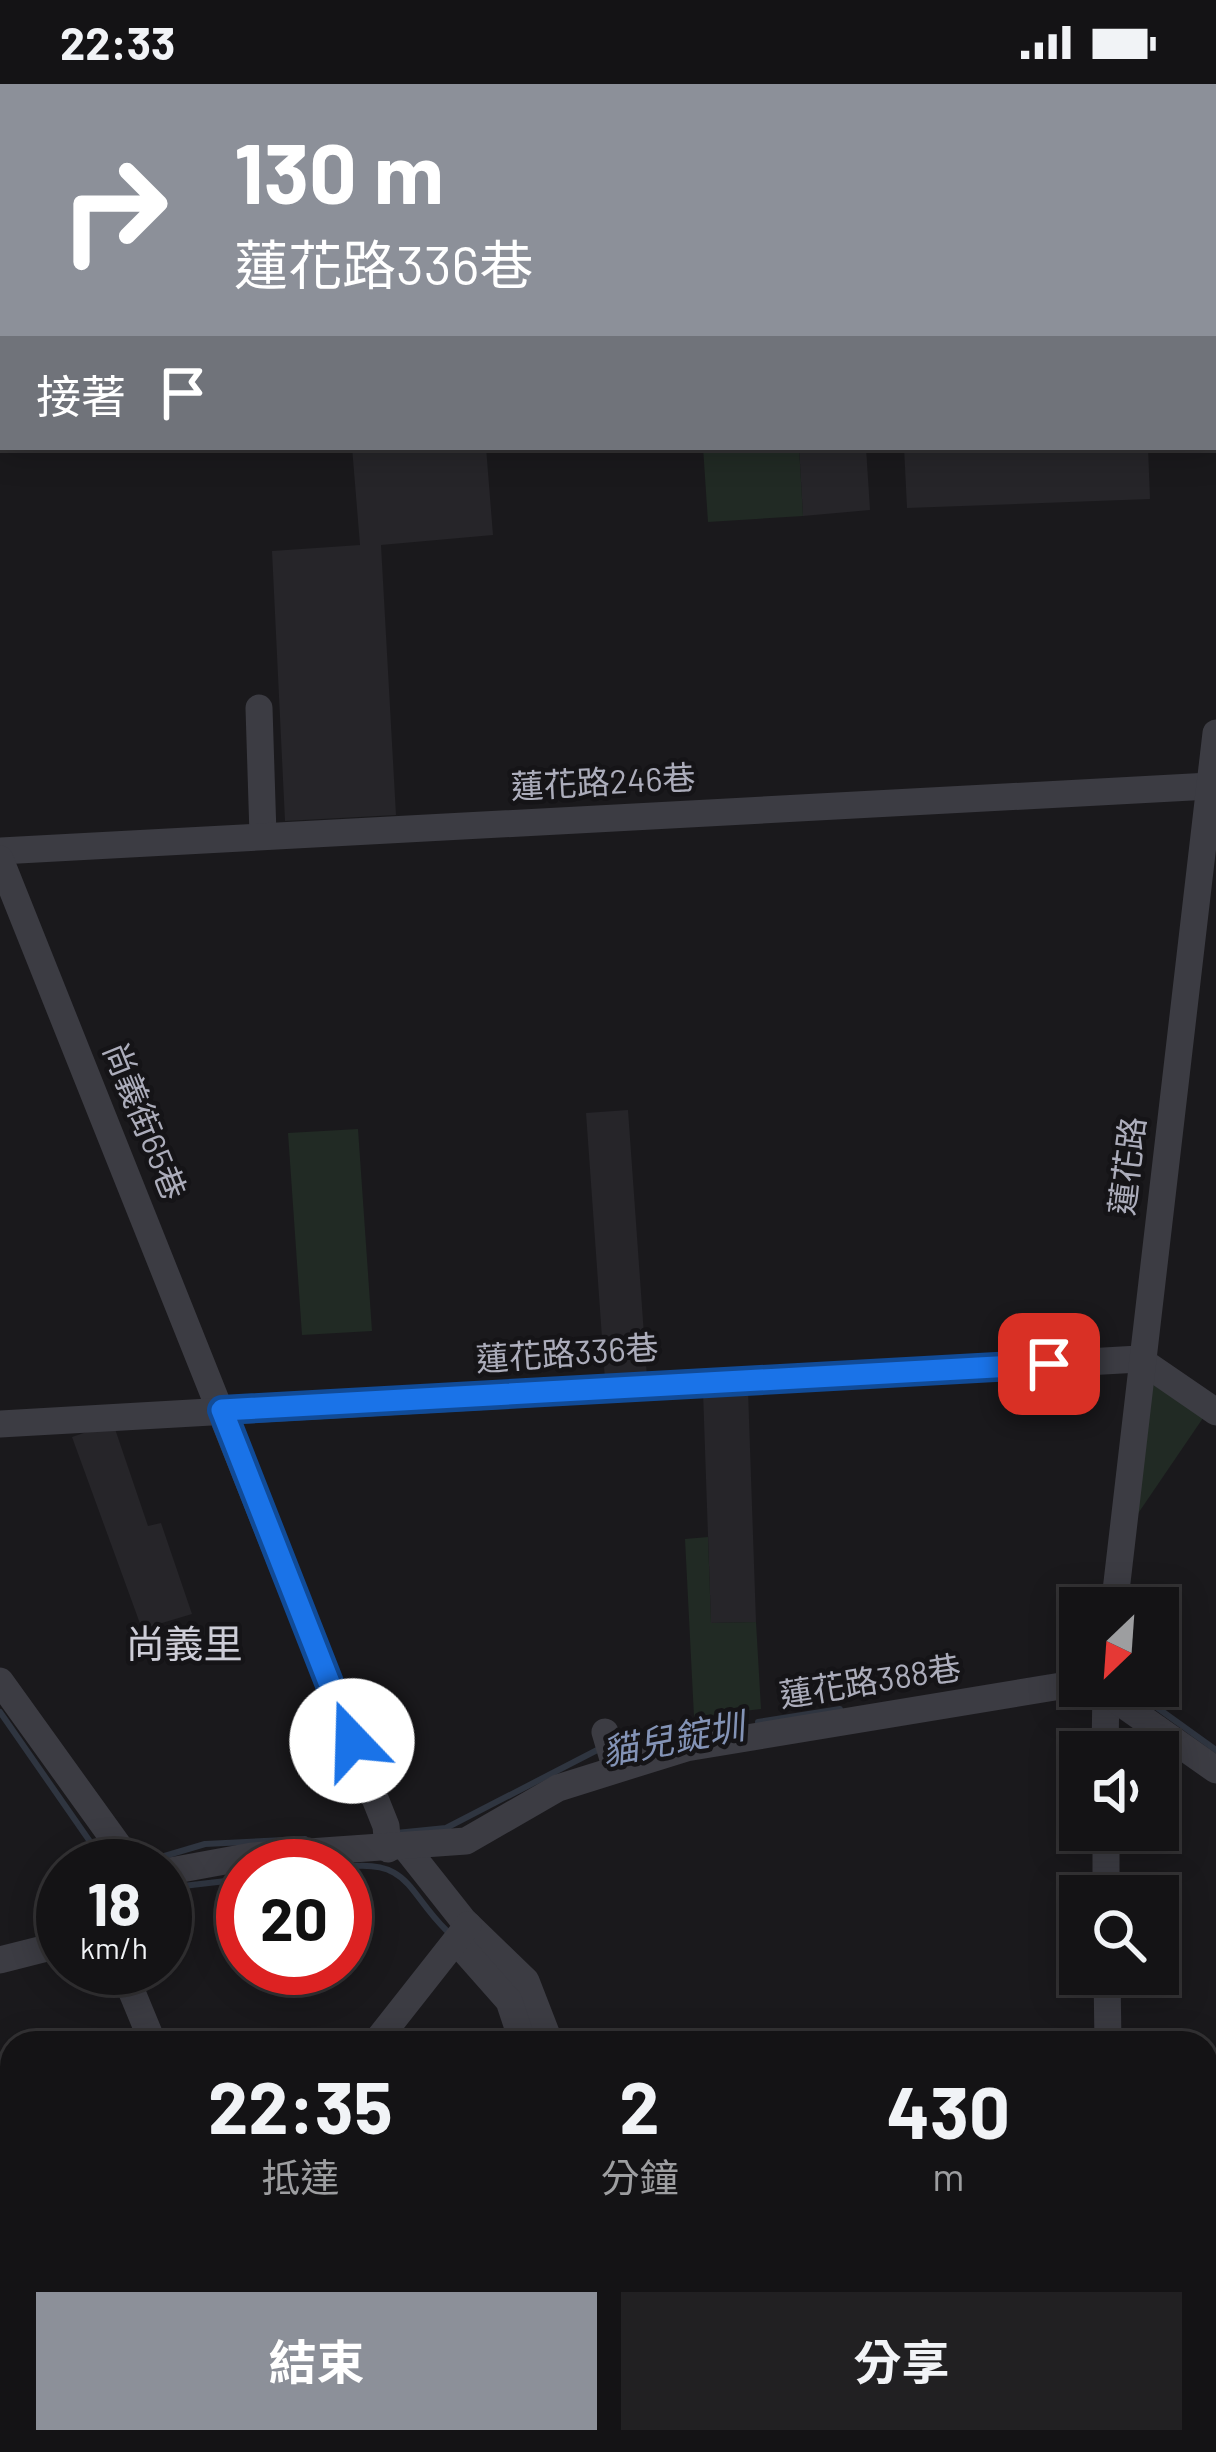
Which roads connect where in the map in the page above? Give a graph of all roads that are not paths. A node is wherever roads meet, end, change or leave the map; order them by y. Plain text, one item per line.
1 (259, 709) dead end
2 (1216, 733) edge
3 (1213, 788) edge
4 (263, 835) junction
5 (0, 855) edge
6 (1139, 1360) junction
7 (222, 1410) junction
8 (1216, 1412) edge
9 (0, 1424) edge
10 (1116, 1587) edge
11 (0, 1681) edge
12 (1059, 1686) edge
13 (1130, 1707) edge
14 (605, 1732) dead end
15 (615, 1766) junction
16 (1216, 1770) edge
17 (114, 1839) edge
18 (393, 1841) junction
19 (192, 1867) edge
20 (462, 1933) junction
21 (36, 1951) edge
22 (0, 1960) edge
23 (129, 1995) edge
24 (1107, 1995) edge
25 (138, 2031) edge
26 (385, 2031) edge
27 (519, 2031) edge
28 (545, 2031) edge
29 (1108, 2031) edge

1 - 4 street
2 - 3 street, 蓮花路
3 - 4 street, 蓮花路246巷
3 - 6 street, 蓮花路
4 - 5 street, 蓮花路246巷
5 - 7 street, 尚義街65巷
6 - 7 street, 蓮花路336巷
6 - 8 street
6 - 10 street, 蓮花路
7 - 9 street, 蓮花路336巷
7 - 18 street, 尚義街65巷
11 - 17 street
12 - 15 street, 蓮花路388巷
13 - 16 street
14 - 15 street
15 - 18 street, 蓮花路388巷
18 - 19 street, 蓮花路388巷
18 - 20 street, 尚義街65巷
20 - 26 street
20 - 27 street
20 - 28 street
21 - 22 street
23 - 25 street
24 - 29 street

